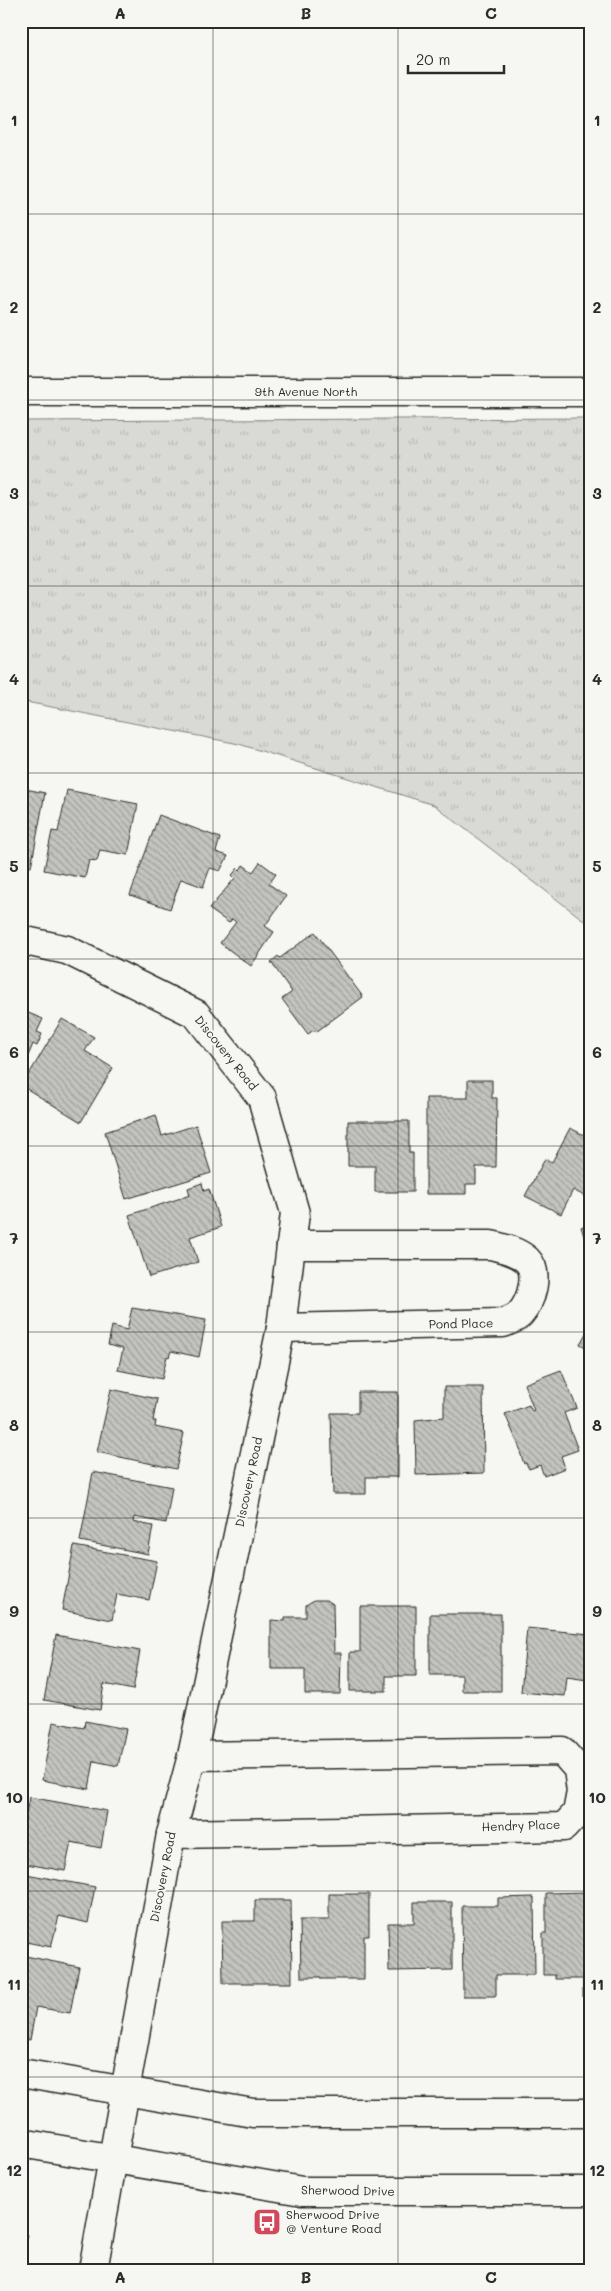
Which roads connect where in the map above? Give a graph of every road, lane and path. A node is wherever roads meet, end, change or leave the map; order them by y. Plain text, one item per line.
1 (21, 392) edge
2 (590, 392) edge
3 (21, 940) edge
4 (291, 1245) junction
5 (281, 1328) junction
6 (192, 1756) junction
7 (171, 1834) junction
8 (21, 2073) edge
9 (123, 2091) junction
10 (590, 2113) edge
11 (21, 2143) edge
12 (113, 2158) junction
13 (590, 2192) edge
14 (93, 2270) edge

1 - 2 street, 9th Avenue North
3 - 4 street, Discovery Road
4 - 5 street, Discovery Road
4 - 5 street, Pond Place
5 - 6 street, Discovery Road
6 - 7 street, Discovery Road
6 - 7 street, Hendry Place
7 - 9 street, Discovery Road
8 - 9 street
9 - 10 street
9 - 12 street, Discovery Road
11 - 12 street, Sherwood Drive
12 - 13 street, Sherwood Drive
12 - 14 street, Discovery Road

